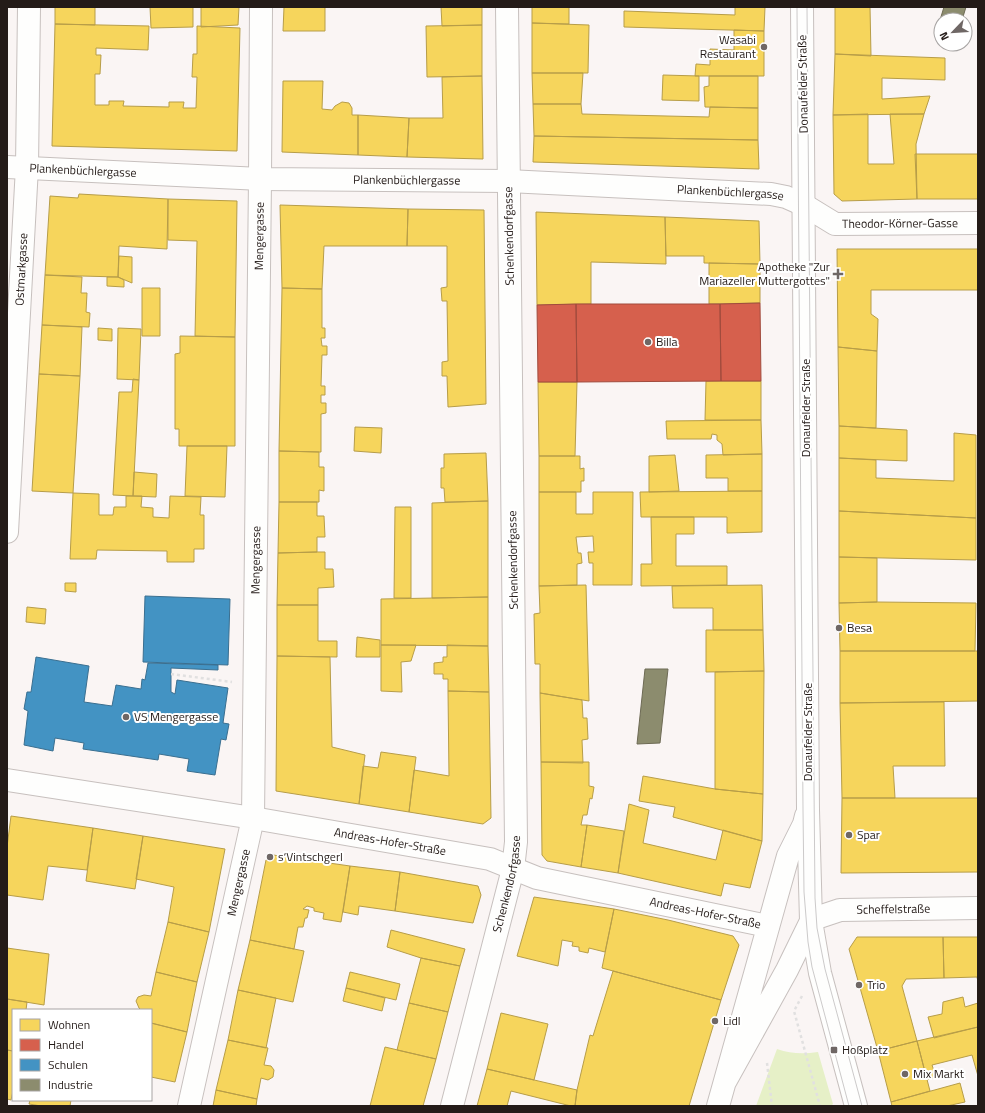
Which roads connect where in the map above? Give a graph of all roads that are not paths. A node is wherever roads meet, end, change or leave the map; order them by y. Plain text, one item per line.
1 (28, 7) edge
2 (261, 7) edge
3 (507, 7) edge
4 (802, 7) edge
5 (17, 167) edge
6 (260, 179) junction
7 (508, 181) junction
8 (804, 205) junction
9 (978, 223) edge
10 (7, 532) edge
11 (7, 780) edge
12 (808, 810) junction
13 (253, 818) junction
14 (513, 869) junction
15 (978, 908) edge
16 (811, 921) junction
17 (768, 926) junction
18 (725, 1082) junction
19 (189, 1106) edge
20 (452, 1106) edge
21 (718, 1106) edge
22 (856, 1106) edge

1 - 5 street, Ostmarkgasse
2 - 6 street, Mengergasse
3 - 7 street, Schenkendorfgasse
4 - 8 street, Donaufelder Straße
5 - 6 street, Plankenbüchlergasse
5 - 10 street, Ostmarkgasse
6 - 7 street, Plankenbüchlergasse
6 - 13 street, Mengergasse
7 - 8 street, Plankenbüchlergasse
7 - 14 street, Schenkendorfgasse
8 - 9 street, Theodor-Körner-Gasse
8 - 12 street, Donaufelder Straße
11 - 13 street, Andreas-Hofer-Straße
12 - 16 street
12 - 17 street
13 - 14 street, Andreas-Hofer-Straße
13 - 19 street, Mengergasse
14 - 17 street, Andreas-Hofer-Straße
14 - 20 street, Schenkendorfgasse
15 - 16 street, Scheffelstraße
16 - 18 street
16 - 22 street
17 - 18 street
18 - 21 street

